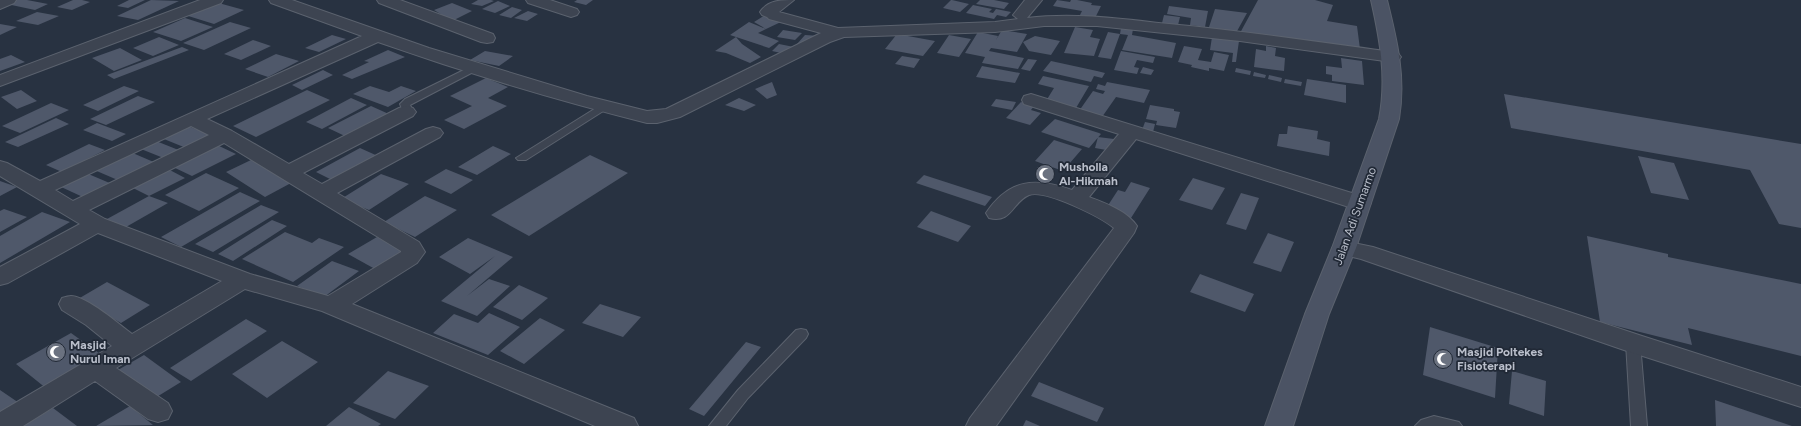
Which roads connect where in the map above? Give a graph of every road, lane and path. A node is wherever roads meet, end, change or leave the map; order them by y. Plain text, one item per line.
1 (8, 0) edge
2 (215, 0) edge
3 (276, 0) edge
4 (385, 0) edge
5 (425, 0) edge
6 (534, 0) edge
7 (786, 0) edge
8 (1034, 0) edge
9 (1379, 0) edge
10 (0, 4) edge
11 (408, 8) junction
12 (571, 12) dead end
13 (1021, 15) dead end
14 (838, 33) junction
15 (376, 36) junction
16 (487, 38) dead end
17 (1392, 57) junction
18 (476, 67) junction
19 (0, 81) edge
20 (1031, 100) dead end
21 (604, 106) junction
22 (406, 112) joint
23 (191, 119) junction
24 (1131, 132) junction
25 (432, 133) dead end
26 (225, 135) junction
27 (522, 158) dead end
28 (0, 167) edge
29 (288, 173) junction
30 (38, 190) junction
31 (321, 193) junction
32 (1076, 199) junction
33 (1360, 203) junction
34 (72, 210) junction
35 (997, 213) dead end
36 (97, 224) junction
37 (1355, 250) junction
38 (0, 277) edge
39 (242, 280) junction
40 (71, 304) dead end
41 (331, 304) junction
42 (801, 334) dead end
43 (1633, 343) junction
44 (131, 347) junction
45 (96, 368) junction
46 (1801, 397) edge
47 (158, 411) dead end
48 (0, 426) edge
49 (621, 426) edge
50 (717, 426) edge
51 (980, 426) edge
52 (1279, 426) edge
53 (1423, 426) edge
54 (1454, 426) edge
55 (1639, 426) edge

1 - 10 street
2 - 19 street
3 - 15 street
4 - 11 street
5 - 11 street
6 - 12 street
7 - 14 street
8 - 13 street
9 - 17 main road, Jalan Adi Sumarmo
11 - 16 street
14 - 17 street
14 - 21 street
15 - 18 street
15 - 23 street
17 - 33 main road, Jalan Adi Sumarmo
18 - 21 street
18 - 22 lane
20 - 24 street
21 - 27 lane
22 - 29 street
23 - 26 street
23 - 30 street
24 - 32 street
24 - 33 street
25 - 31 street
26 - 29 street
26 - 34 street
28 - 30 street
29 - 31 street
30 - 34 street
31 - 41 street
32 - 35 street
32 - 51 street
33 - 37 main road, Jalan Adi Sumarmo
34 - 36 street
36 - 38 street
36 - 39 street
37 - 43 street
37 - 52 main road, Jalan Adi Sumarmo
39 - 41 street
39 - 44 street
40 - 44 street
41 - 49 street
42 - 50 lane
43 - 46 street
43 - 55 lane
44 - 45 street
45 - 47 street
45 - 48 street
53 - 54 lane

